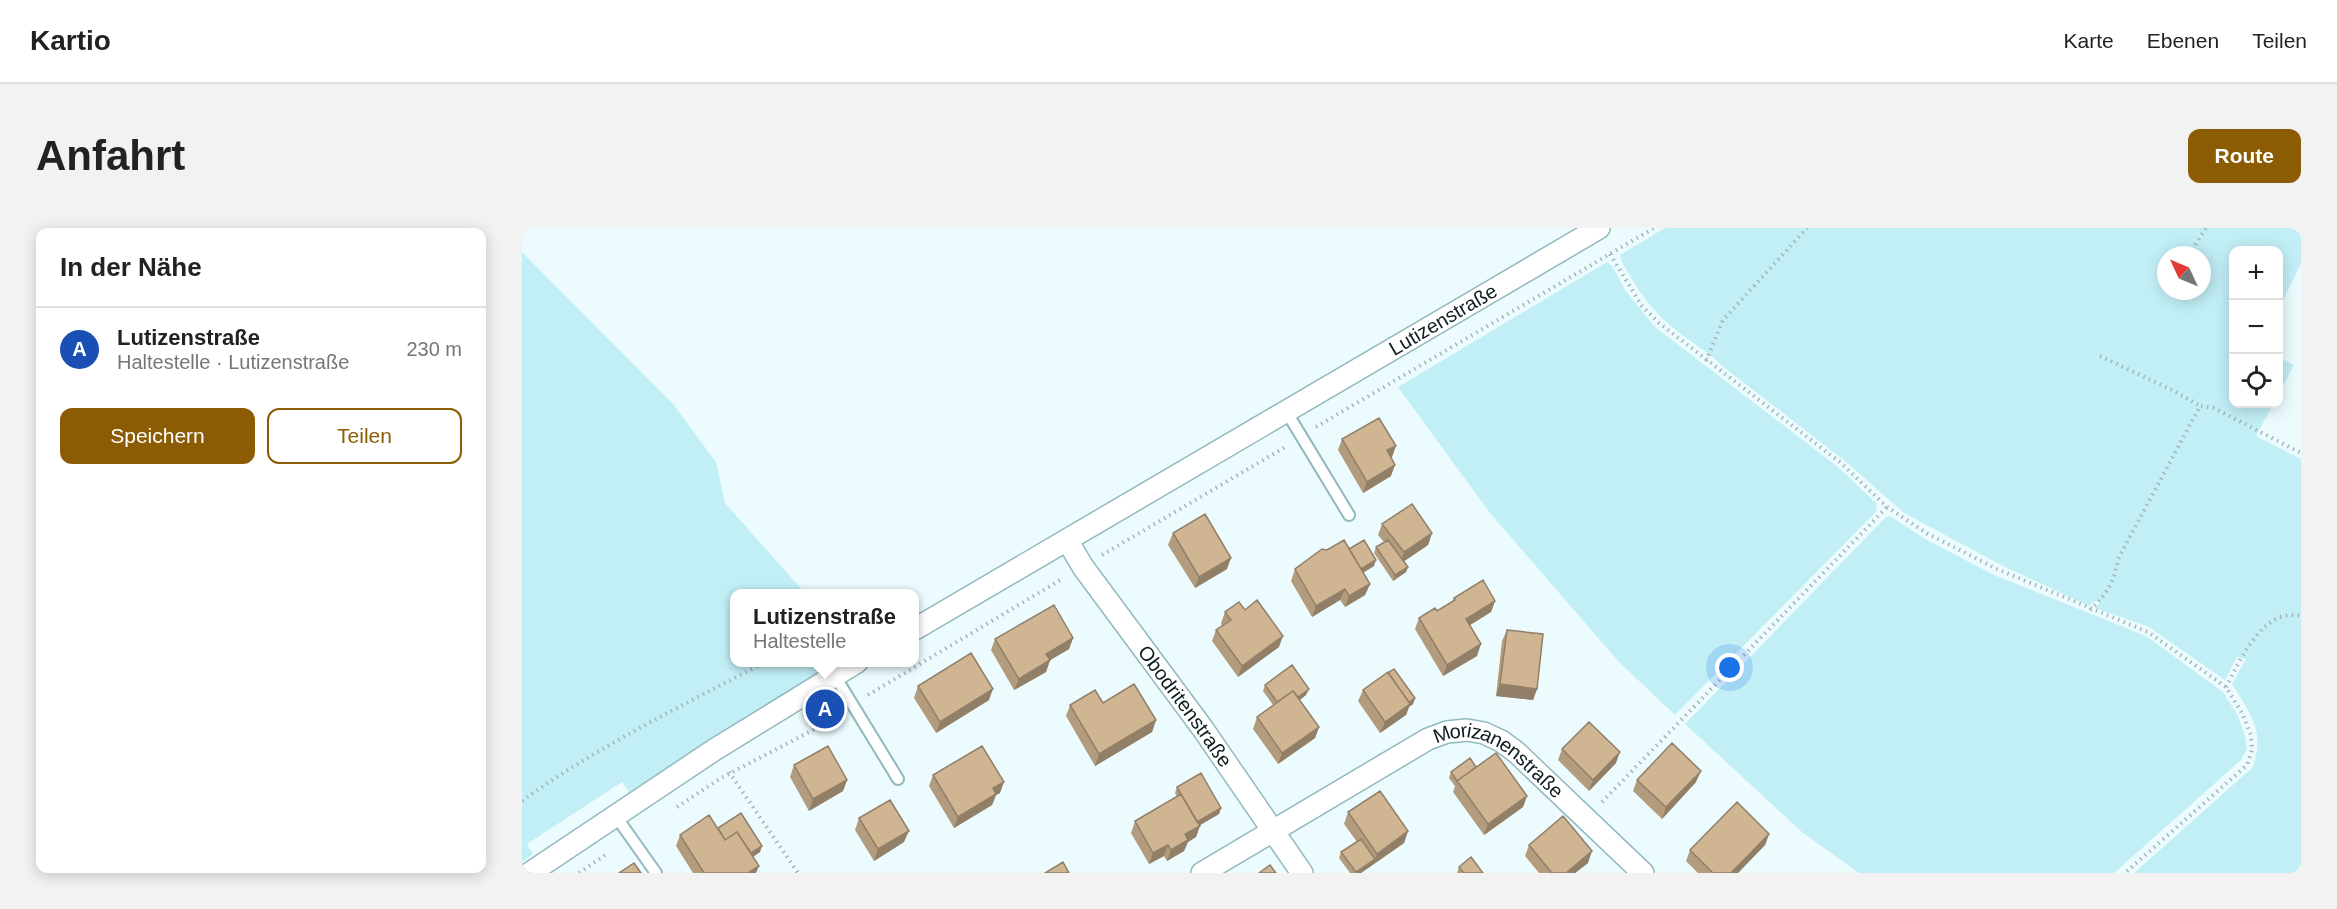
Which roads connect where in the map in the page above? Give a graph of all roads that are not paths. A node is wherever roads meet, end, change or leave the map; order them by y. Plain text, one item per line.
1 (1599, 228) edge
2 (1286, 411) junction
3 (1349, 515) dead end
4 (1067, 540) junction
5 (919, 626) edge
6 (850, 667) edge
7 (835, 676) junction
8 (898, 779) dead end
9 (614, 815) junction
10 (1273, 831) junction
11 (530, 873) edge
12 (656, 873) edge
13 (1202, 873) edge
14 (1302, 873) edge
15 (1643, 873) edge

1 - 2 street, Lutizenstraße
2 - 3 lane
2 - 4 street, Lutizenstraße
4 - 5 street, Lutizenstraße
4 - 10 street, Obodritenstraße
6 - 7 street
7 - 8 lane
7 - 9 street
9 - 11 street
9 - 12 lane
10 - 13 street, Morizanenstraße
10 - 14 street, Obodritenstraße
10 - 15 street, Morizanenstraße

